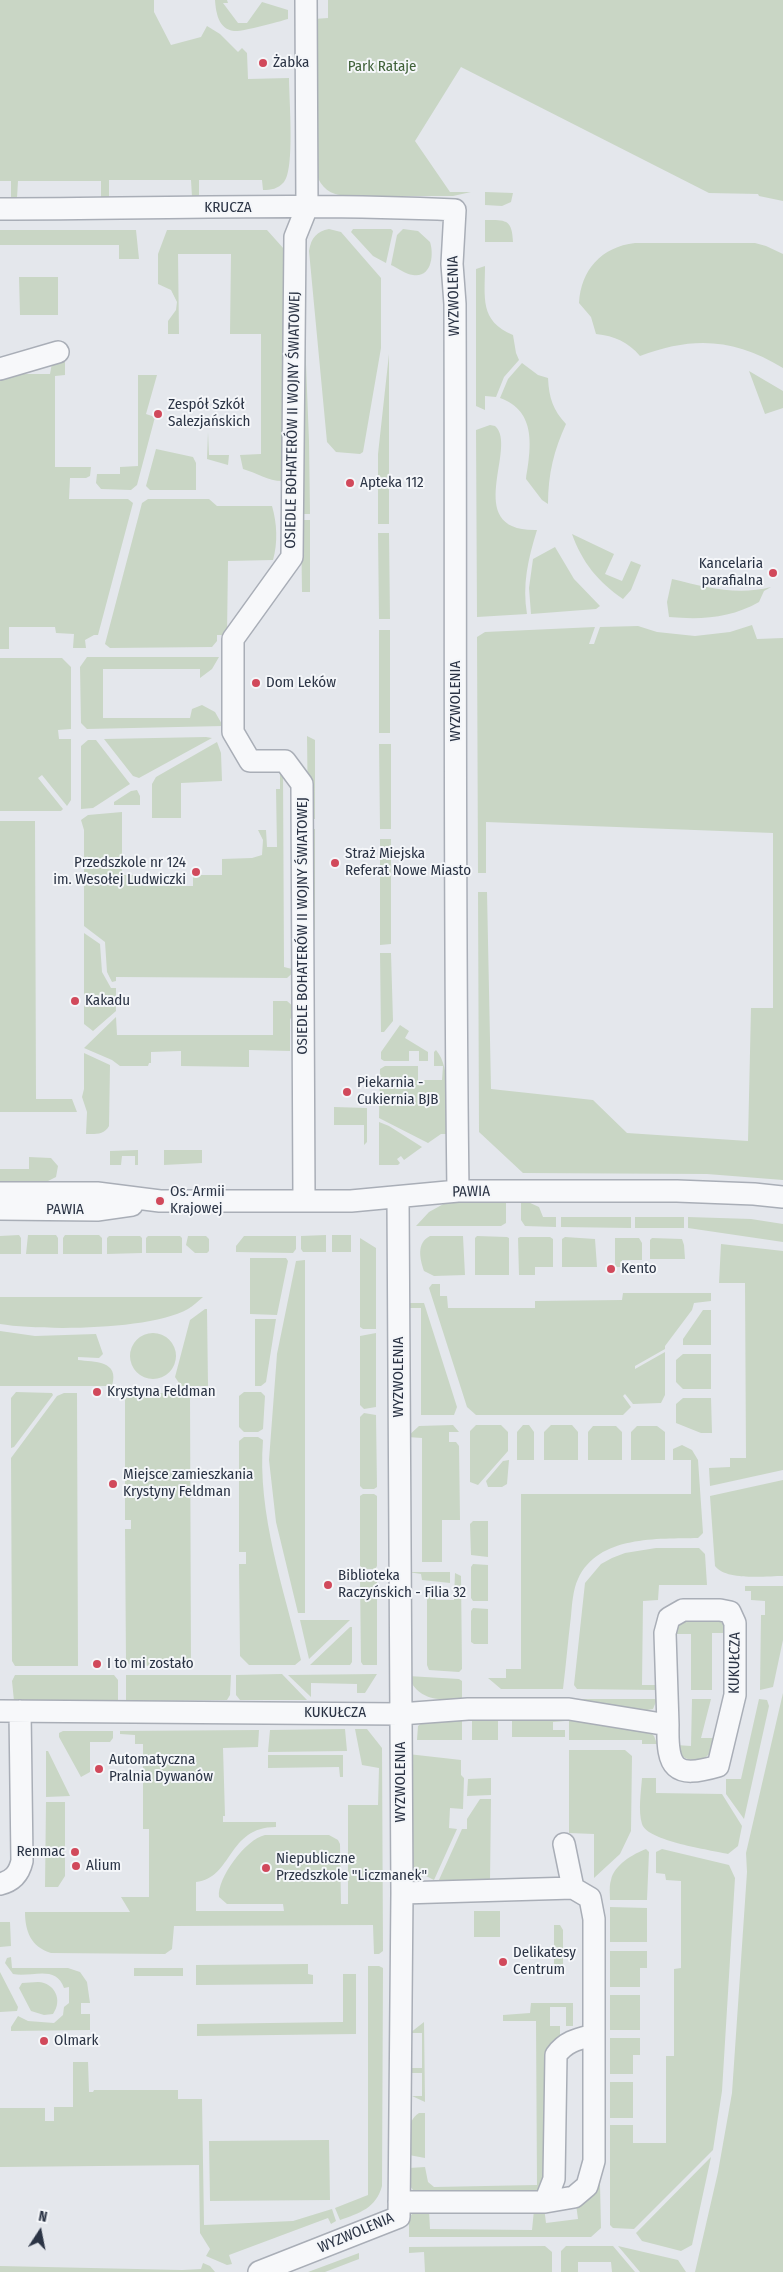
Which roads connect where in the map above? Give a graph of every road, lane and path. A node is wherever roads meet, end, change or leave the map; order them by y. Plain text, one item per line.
1 (306, 0) edge
2 (307, 208) junction
3 (0, 210) edge
4 (455, 210) joint
5 (58, 352) dead end
6 (0, 369) edge
7 (458, 1191) junction
8 (0, 1193) edge
9 (398, 1197) junction
10 (783, 1197) edge
11 (304, 1200) junction
12 (160, 1201) junction
13 (0, 1209) edge
14 (10, 1711) edge
15 (400, 1714) junction
16 (668, 1725) junction
17 (564, 1844) dead end
18 (0, 1884) edge
19 (573, 1888) junction
20 (402, 1893) junction
21 (594, 2036) junction
22 (399, 2202) junction
23 (544, 2202) junction
24 (259, 2272) edge

1 - 2 street
2 - 3 street, KRUCZA
2 - 4 street, KRUCZA
2 - 11 street, OSIEDLE BOHATERÓW II WOJNY ŚWIATOWEJ
4 - 7 street, WYZWOLENIA
5 - 6 street
7 - 9 street, PAWIA
7 - 10 street, PAWIA
8 - 12 street, PAWIA
9 - 11 street, PAWIA
9 - 15 street, WYZWOLENIA
11 - 12 street, PAWIA
12 - 13 street, PAWIA
14 - 15 street, KUKUŁCZA
14 - 18 street
15 - 16 street, KUKUŁCZA
15 - 20 street, WYZWOLENIA
16 - 16 street, KUKUŁCZA
17 - 19 street
19 - 20 street
19 - 21 street
20 - 22 street, WYZWOLENIA
21 - 23 street
21 - 23 street
22 - 23 street
22 - 24 street, WYZWOLENIA

